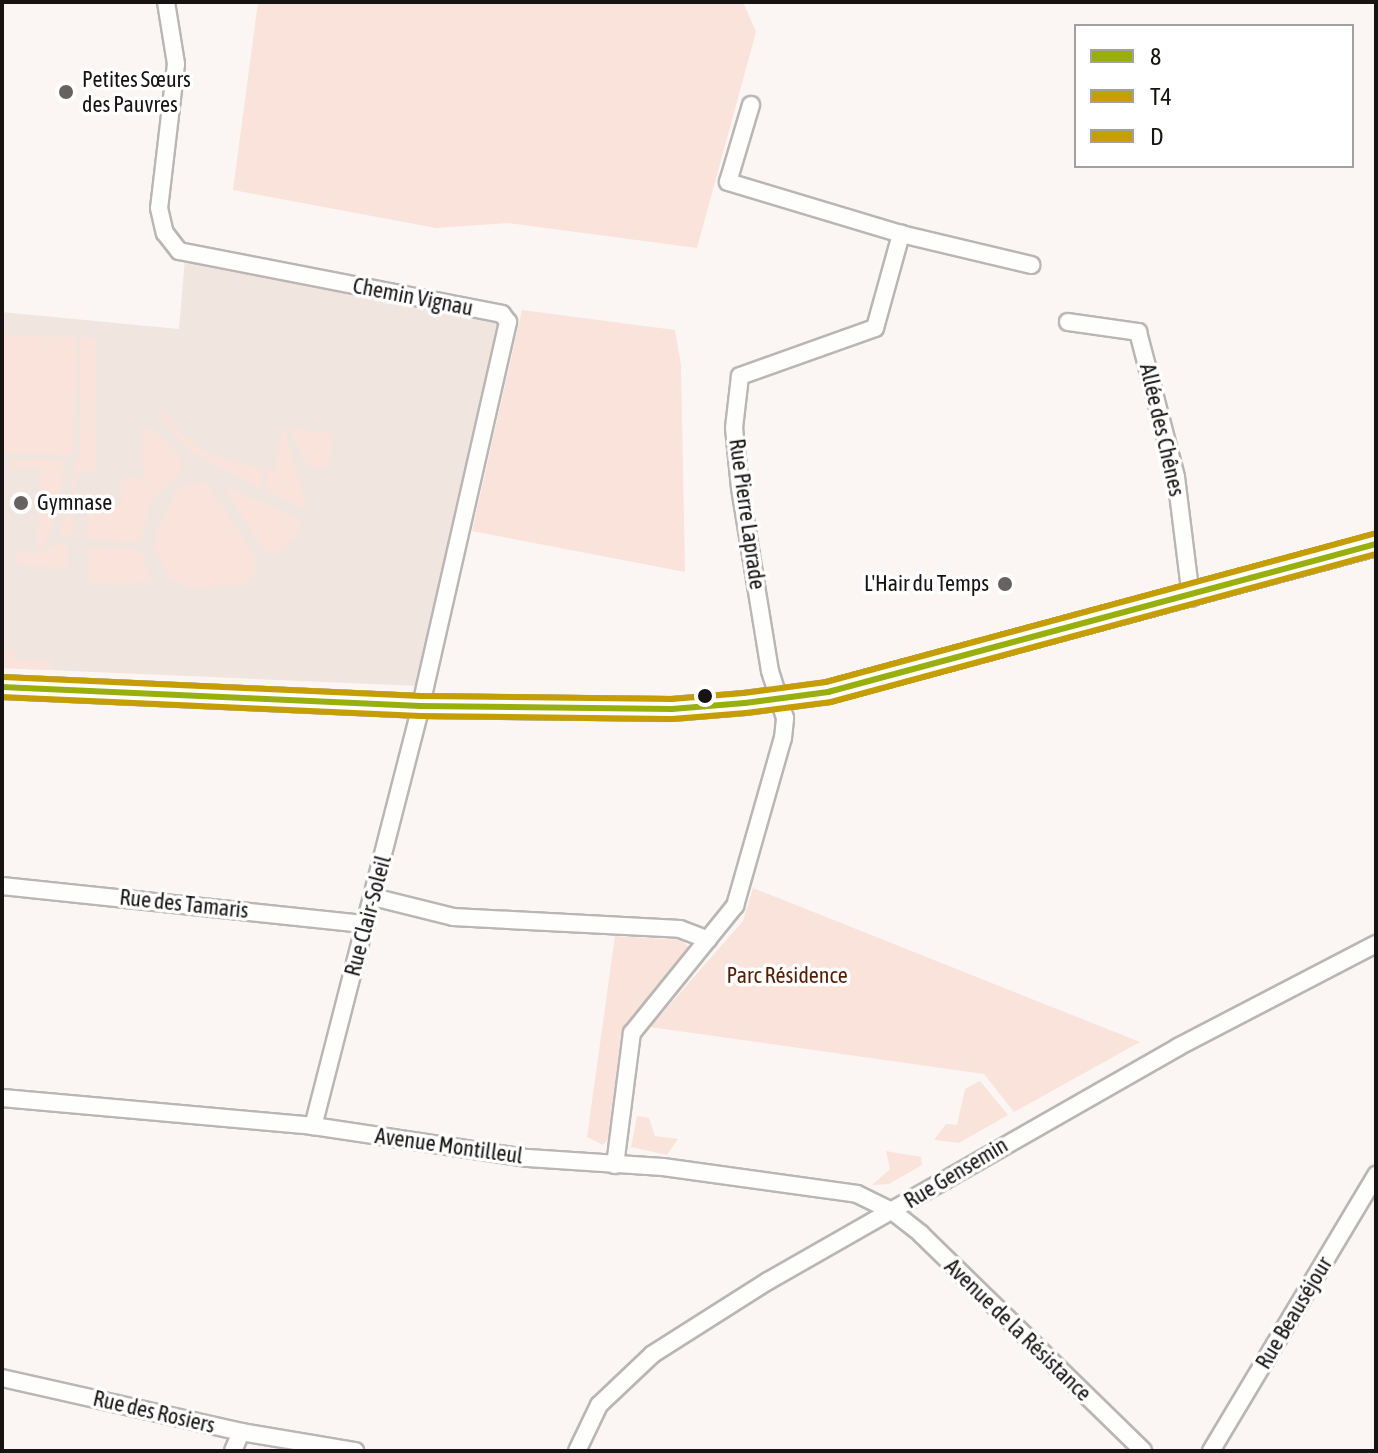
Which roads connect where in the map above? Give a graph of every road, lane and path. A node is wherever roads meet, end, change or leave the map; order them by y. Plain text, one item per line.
1 (166, 2) edge
2 (751, 105) dead end
3 (901, 234) junction
4 (1031, 265) dead end
5 (1068, 322) dead end
6 (1376, 544) edge
7 (1191, 598) junction
8 (2, 687) edge
9 (779, 699) junction
10 (421, 706) junction
11 (2, 886) edge
12 (373, 897) junction
13 (366, 924) junction
14 (708, 940) junction
15 (1376, 944) edge
16 (2, 1098) edge
17 (313, 1126) junction
18 (615, 1165) junction
19 (1376, 1175) edge
20 (892, 1211) junction
21 (2, 1378) edge
22 (241, 1432) junction
23 (233, 1451) edge
24 (355, 1451) edge
25 (577, 1451) edge
26 (1143, 1451) edge
27 (1211, 1451) edge

1 - 10 street, Chemin Vignau
2 - 3 street
3 - 4 street
3 - 9 street, Rue Pierre Laprade
5 - 7 street, Allée des Chênes
6 - 7 street
7 - 9 street
8 - 10 street
9 - 10 street
9 - 14 street
10 - 12 street, Rue Clair-Soleil
11 - 13 street, Rue des Tamaris
12 - 13 street, Rue Clair-Soleil
12 - 14 street
13 - 17 street, Rue Clair-Soleil
14 - 18 street
15 - 20 street, Rue Gensemin
16 - 17 street, Avenue Montilleul
17 - 18 street, Avenue Montilleul
18 - 20 street, Avenue Montilleul
19 - 27 street, Rue Beauséjour
20 - 25 street, Rue Gensemin
20 - 26 street, Avenue de la Résistance
21 - 22 street, Rue des Rosiers
22 - 23 street
22 - 24 street, Rue des Rosiers

